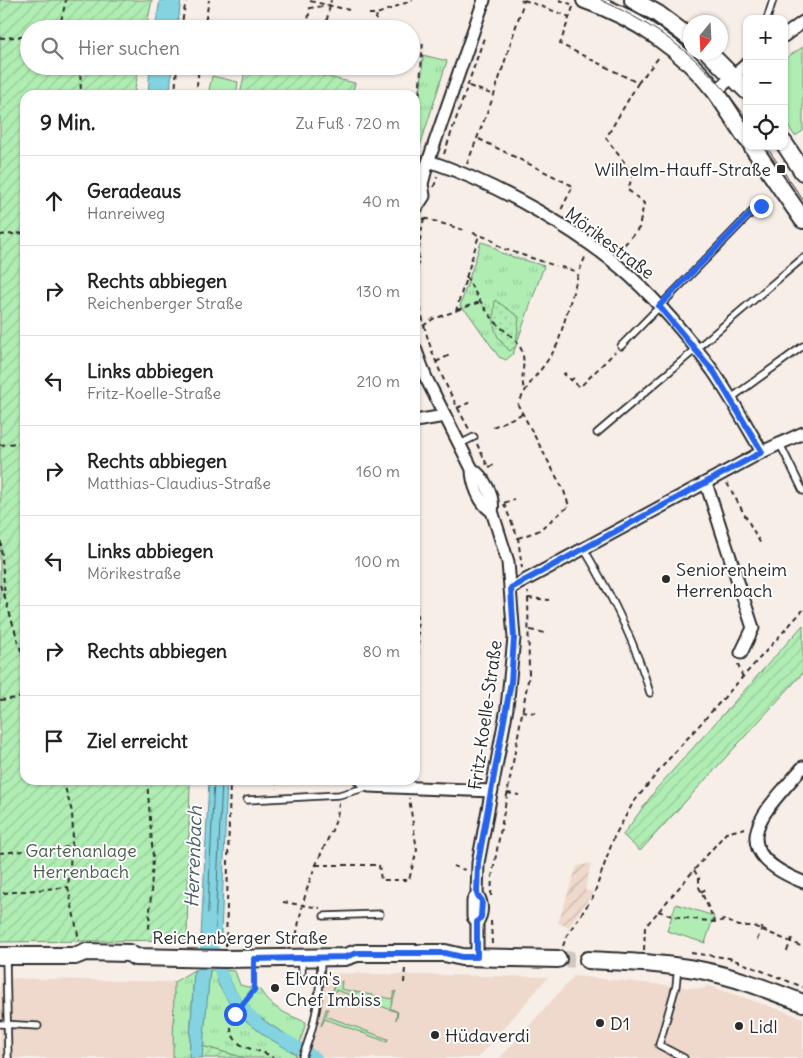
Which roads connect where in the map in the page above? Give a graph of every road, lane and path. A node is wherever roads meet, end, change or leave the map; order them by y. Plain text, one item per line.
1 (66, 0) edge
2 (186, 0) edge
3 (209, 0) edge
4 (310, 0) edge
5 (331, 0) edge
6 (413, 0) edge
7 (484, 0) edge
8 (518, 0) edge
9 (559, 0) edge
10 (585, 0) edge
11 (633, 0) edge
12 (773, 0) edge
13 (524, 1) edge
14 (330, 5) junction
15 (349, 10) dead end
16 (369, 14) dead end
17 (377, 14) junction
18 (768, 15) edge
19 (570, 17) junction
20 (61, 20) edge
21 (183, 20) edge
22 (206, 20) edge
23 (308, 20) edge
24 (327, 20) edge
25 (376, 20) edge
26 (803, 22) edge
27 (683, 33) edge
28 (788, 33) edge
29 (20, 37) edge
30 (0, 38) edge
31 (423, 40) dead end
32 (664, 51) dead end
33 (716, 60) edge
34 (743, 67) edge
35 (80, 75) edge
36 (176, 75) edge
37 (199, 75) edge
38 (732, 76) junction
39 (638, 83) junction
40 (469, 86) dead end
41 (743, 87) edge
42 (81, 90) edge
43 (175, 90) edge
44 (197, 90) edge
45 (420, 90) edge
46 (715, 92) junction
47 (494, 95) junction
48 (743, 133) edge
49 (478, 139) junction
50 (788, 149) edge
51 (755, 150) edge
52 (429, 161) junction
53 (466, 168) dead end
54 (803, 172) edge
55 (420, 186) edge
56 (761, 206) dead end
57 (558, 217) dead end
58 (424, 218) dead end
59 (803, 220) edge
60 (467, 231) dead end
61 (20, 233) edge
62 (473, 233) dead end
63 (0, 235) edge
64 (479, 235) junction
65 (615, 256) dead end
66 (803, 258) edge
67 (594, 259) dead end
68 (556, 266) dead end
69 (561, 267) dead end
70 (579, 272) junction
71 (466, 276) junction
72 (480, 302) junction
73 (659, 306) junction
74 (456, 311) junction
75 (423, 326) dead end
76 (621, 346) joint
77 (803, 346) edge
78 (696, 350) junction
79 (450, 355) dead end
80 (420, 362) edge
81 (435, 362) dead end
82 (566, 372) dead end
83 (524, 390) junction
84 (730, 399) junction
85 (471, 402) dead end
86 (457, 408) dead end
87 (522, 414) junction
88 (445, 416) junction
89 (420, 420) edge
90 (493, 428) dead end
91 (597, 433) dead end
92 (803, 433) edge
93 (474, 436) dead end
94 (20, 443) edge
95 (460, 444) junction
96 (780, 444) junction
97 (0, 445) edge
98 (762, 452) junction
99 (496, 464) dead end
100 (488, 468) dead end
101 (722, 474) junction
102 (706, 483) junction
103 (803, 490) edge
104 (514, 499) dead end
105 (504, 503) dead end
106 (0, 532) edge
107 (518, 538) dead end
108 (762, 546) dead end
109 (584, 549) junction
110 (0, 585) edge
111 (511, 588) junction
112 (5, 598) junction
113 (528, 598) dead end
114 (549, 600) dead end
115 (803, 610) edge
116 (529, 630) dead end
117 (545, 633) dead end
118 (20, 648) edge
119 (739, 657) joint
120 (743, 678) junction
121 (650, 693) dead end
122 (20, 698) edge
123 (0, 700) edge
124 (522, 711) dead end
125 (535, 713) dead end
126 (803, 767) edge
127 (64, 785) edge
128 (147, 785) edge
129 (230, 785) edge
130 (361, 785) edge
131 (397, 785) edge
132 (492, 791) junction
133 (408, 793) dead end
134 (507, 793) dead end
135 (339, 795) junction
136 (519, 795) dead end
137 (247, 800) dead end
138 (758, 826) junction
139 (72, 847) junction
140 (0, 853) edge
141 (316, 865) junction
142 (453, 866) dead end
143 (468, 870) dead end
144 (694, 870) junction
145 (803, 882) edge
146 (68, 887) junction
147 (706, 889) dead end
148 (701, 892) junction
149 (3, 893) dead end
150 (283, 902) dead end
151 (301, 904) junction
152 (658, 911) junction
153 (380, 914) dead end
154 (324, 916) joint
155 (734, 919) dead end
156 (715, 922) junction
157 (732, 924) junction
158 (763, 926) dead end
159 (148, 929) dead end
160 (761, 930) junction
161 (792, 938) dead end
162 (757, 940) dead end
163 (791, 942) junction
164 (803, 947) edge
165 (77, 951) junction
166 (787, 952) dead end
167 (226, 954) junction
168 (559, 955) joint
169 (3, 956) edge
170 (469, 957) junction
171 (321, 958) junction
172 (254, 959) junction
173 (300, 959) junction
174 (588, 960) tunnel mouth
175 (643, 963) junction
176 (678, 966) junction
177 (404, 968) dead end
178 (404, 983) dead end
179 (803, 1003) edge
180 (0, 1024) edge
181 (7, 1025) junction
182 (38, 1026) dead end
183 (302, 1057) dead end
184 (8, 1058) edge
185 (273, 1058) edge
186 (684, 1058) edge

1 - 20 path
2 - 21 path
3 - 22 path
4 - 14 path
5 - 14 path
6 - 17 path
7 - 52 street
8 - 13 path
9 - 19 path
10 - 46 street
11 - 27 street
12 - 18 lane
13 - 19 path
13 - 47 path
14 - 15 path
14 - 23 path
14 - 24 path
16 - 17 path
17 - 25 path
19 - 39 path
26 - 28 street
29 - 30 path
31 - 45 path
32 - 39 path
33 - 38 street
34 - 38 street
35 - 42 path
36 - 43 path
37 - 44 path
38 - 41 street
38 - 46 street
39 - 65 path
40 - 47 path
46 - 48 street
47 - 49 path
49 - 53 path
49 - 57 path
50 - 54 street
51 - 59 street
52 - 55 street
52 - 73 street, Mörikestraße
56 - 73 lane
58 - 60 path
61 - 63 path
62 - 64 path
64 - 68 path
64 - 71 path
66 - 78 lane
67 - 70 path
69 - 70 path
70 - 83 path
71 - 72 path
71 - 74 path
72 - 74 path
72 - 83 path
73 - 76 lane
73 - 78 street, Mörikestraße
74 - 75 path
76 - 82 path
77 - 84 lane
78 - 84 street, Mörikestraße
78 - 91 lane
79 - 81 path
80 - 88 street, Fritz-Koelle-Straße
83 - 87 path
84 - 98 street, Mörikestraße
85 - 86 path
87 - 90 path
87 - 107 path
88 - 89 street
88 - 95 street, Fritz-Koelle-Straße
92 - 96 street
93 - 95 lane
94 - 97 path
95 - 111 street, Fritz-Koelle-Straße
96 - 98 street
96 - 103 lane
98 - 101 street
99 - 100 path
101 - 102 street
101 - 108 path
102 - 109 street
102 - 119 street
104 - 105 path
106 - 112 path
109 - 111 street
109 - 121 lane
110 - 112 path
111 - 132 street, Fritz-Koelle-Straße
112 - 118 path
113 - 114 path
115 - 120 path
116 - 117 path
119 - 120 path
120 - 168 path
122 - 123 path
124 - 125 path
126 - 138 street
127 - 139 path
128 - 159 path
129 - 167 path
130 - 135 lane
131 - 132 street
132 - 170 street, Fritz-Koelle-Straße
133 - 141 path
134 - 136 path
135 - 137 lane
135 - 141 path
138 - 144 path
138 - 145 street
139 - 140 path
139 - 146 path
141 - 151 path
142 - 143 path
144 - 148 path
144 - 152 path
146 - 149 path
146 - 165 path
147 - 148 path
148 - 156 path
150 - 151 path
151 - 154 path
151 - 173 path
152 - 156 path
152 - 175 path
153 - 154 lane
155 - 157 path
156 - 157 path
157 - 160 path
158 - 160 path
160 - 162 path
160 - 163 path
161 - 163 path
163 - 164 path
163 - 166 path
165 - 167 street, Reichenberger Straße
165 - 169 street, Reichenberger Straße
167 - 172 street, Reichenberger Straße
168 - 170 street, Reichenberger Straße
169 - 181 lane
170 - 171 street, Reichenberger Straße
171 - 173 street, Reichenberger Straße
171 - 183 lane
172 - 173 street, Reichenberger Straße
172 - 185 path
174 - 175 street
175 - 176 street
176 - 179 street
176 - 186 lane
177 - 178 path
180 - 181 lane
181 - 182 lane
181 - 184 lane

